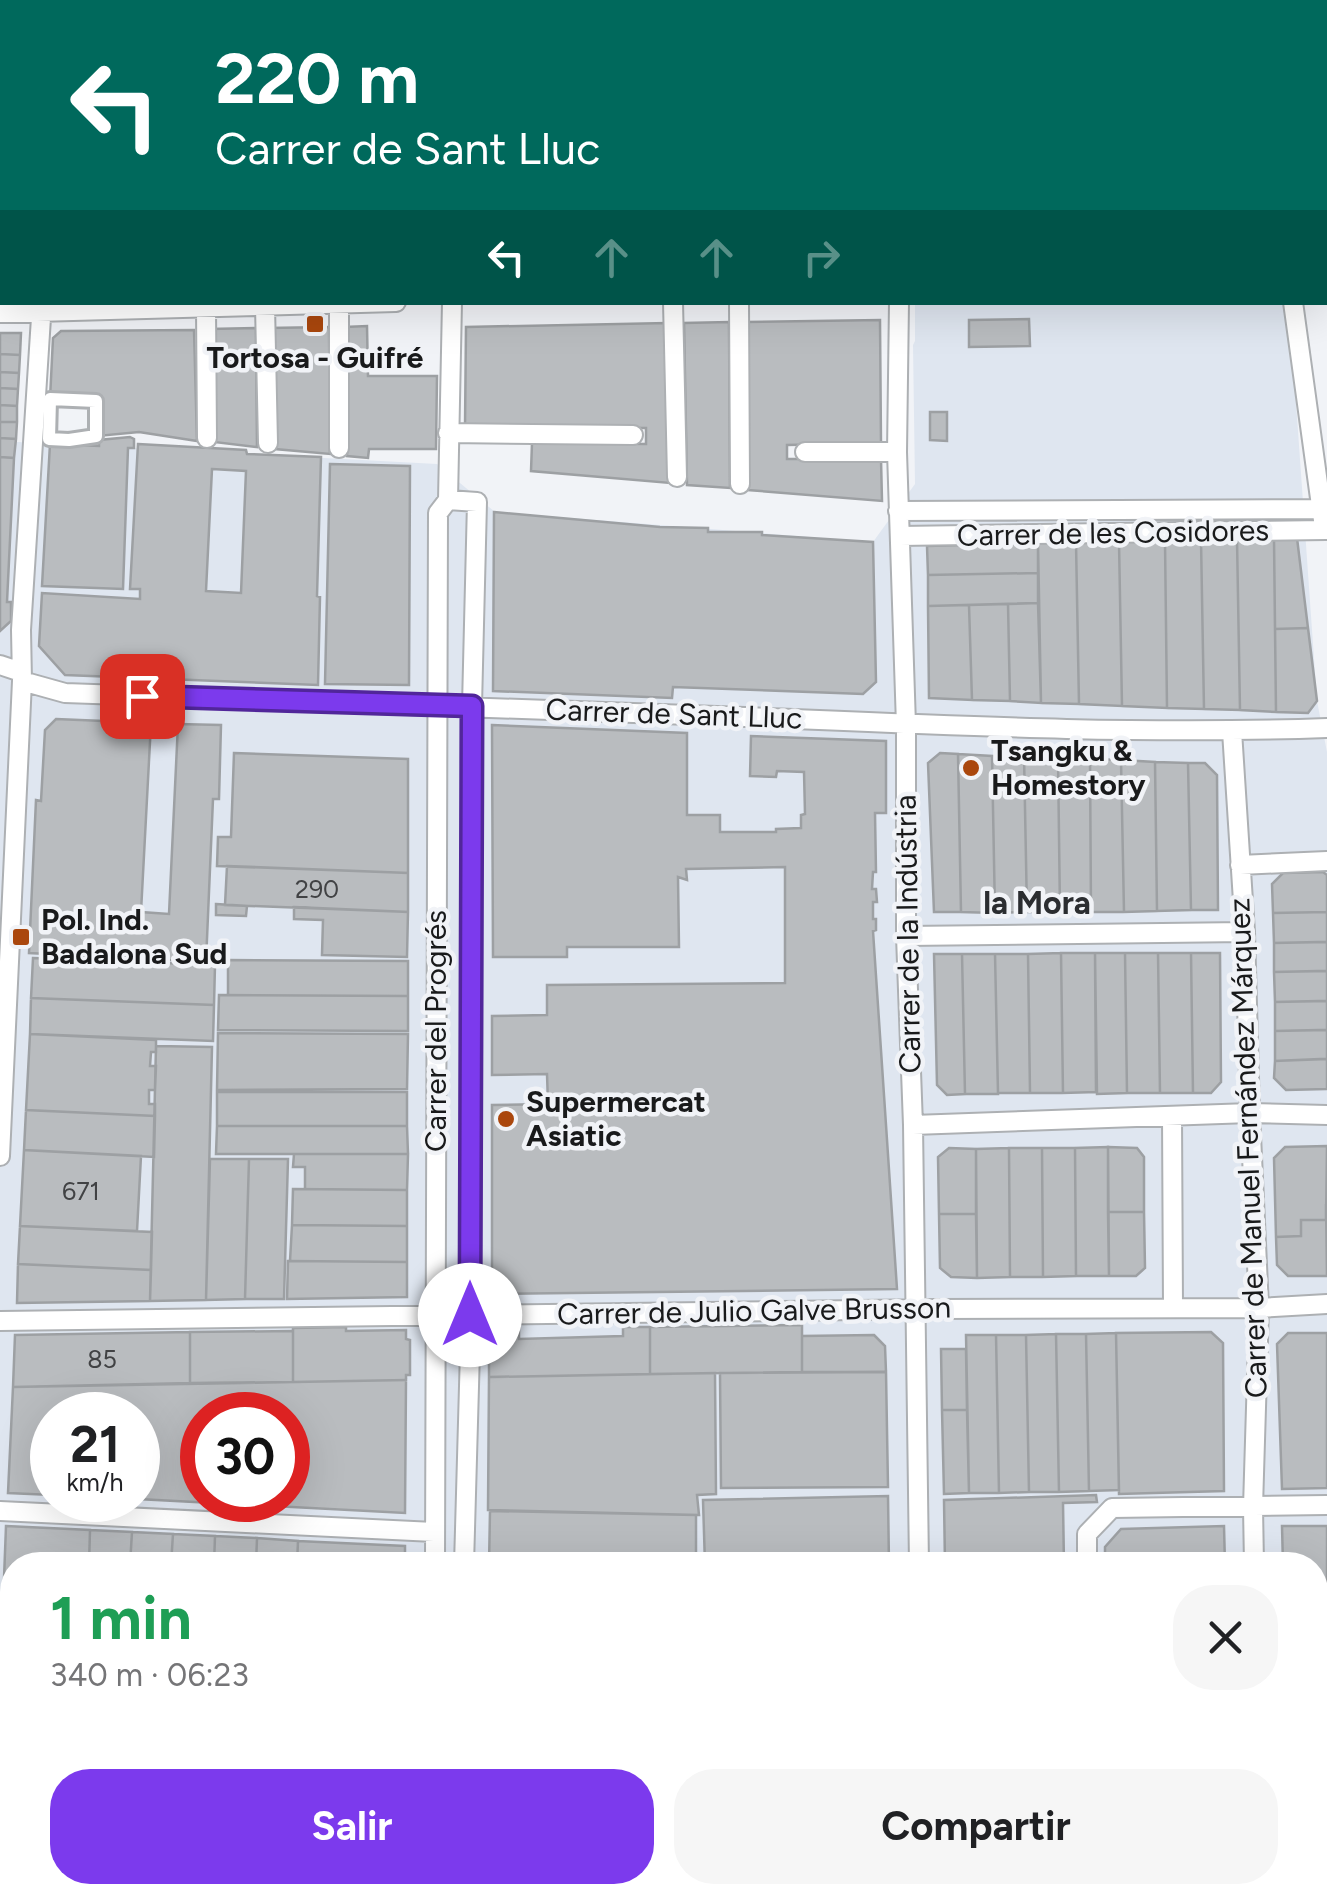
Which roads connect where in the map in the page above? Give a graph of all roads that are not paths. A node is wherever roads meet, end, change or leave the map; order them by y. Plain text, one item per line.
1 (302, 305) edge
2 (339, 305) edge
3 (452, 305) edge
4 (674, 305) edge
5 (739, 305) edge
6 (899, 305) edge
7 (1293, 305) edge
8 (265, 306) junction
9 (42, 308) edge
10 (206, 308) junction
11 (0, 313) edge
12 (448, 433) junction
13 (633, 435) dead end
14 (207, 438) dead end
15 (49, 439) joint
16 (268, 443) dead end
17 (339, 448) dead end
18 (805, 452) dead end
19 (897, 452) junction
20 (677, 477) dead end
21 (740, 484) dead end
22 (448, 500) junction
23 (1321, 509) junction
24 (898, 512) junction
25 (1326, 530) edge
26 (900, 536) junction
27 (1327, 541) edge
28 (0, 666) edge
29 (22, 677) junction
30 (437, 704) junction
31 (472, 706) junction
32 (906, 724) junction
33 (1327, 728) edge
34 (1232, 731) junction
35 (1327, 861) edge
36 (1240, 865) junction
37 (1245, 932) junction
38 (906, 936) junction
39 (1250, 1113) junction
40 (1327, 1115) edge
41 (1172, 1116) junction
42 (912, 1124) junction
43 (0, 1156) edge
44 (1327, 1304) edge
45 (1174, 1307) junction
46 (1259, 1308) junction
47 (915, 1309) junction
48 (470, 1315) junction
49 (436, 1317) junction
50 (0, 1321) edge
51 (1327, 1505) edge
52 (1252, 1507) junction
53 (0, 1511) edge
54 (434, 1532) junction
55 (434, 1552) edge
56 (464, 1552) edge
57 (919, 1552) edge
58 (1087, 1552) edge
59 (1254, 1552) edge

1 - 8 street
2 - 17 street
3 - 12 street, Carrer del Progrés
4 - 20 street
5 - 21 street
6 - 19 street, Carrer de la Indústria
7 - 23 street
8 - 10 street
8 - 16 street
9 - 10 street
9 - 11 street
9 - 29 street
10 - 14 street
12 - 13 street
12 - 22 street, Carrer del Progrés
15 - 15 street
18 - 19 street
19 - 24 street, Carrer de la Indústria
22 - 30 street, Carrer del Progrés
22 - 31 street, Carrer del Progrés
23 - 24 street, Carrer de les Cosidores
23 - 25 street
24 - 26 street, Carrer de la Indústria
25 - 26 street, Carrer de les Cosidores
25 - 27 street
26 - 32 street, Carrer de la Indústria
28 - 29 street, Carrer de Sant Lluc
29 - 30 street, Carrer de Sant Lluc
29 - 43 street
30 - 31 street, Carrer de Sant Lluc
30 - 49 street, Carrer del Progrés
31 - 32 street, Carrer de Sant Lluc
31 - 48 street, Carrer del Progrés
32 - 34 street, Carrer de Sant Lluc
32 - 38 street, Carrer de la Indústria
33 - 34 street, Carrer de Sant Lluc
34 - 36 street, Carrer de Manuel Fernández Márquez
35 - 36 street
36 - 37 street, Carrer de Manuel Fernández Márquez
37 - 38 street
37 - 39 street, Carrer de Manuel Fernández Márquez
38 - 42 street, Carrer de la Indústria
39 - 40 street
39 - 41 street
39 - 46 street, Carrer de Manuel Fernández Márquez
41 - 42 street
41 - 45 street
42 - 47 street, Carrer de la Indústria
44 - 46 street, Carrer de Julio Galve Brusson
45 - 46 street, Carrer de Julio Galve Brusson
45 - 47 street, Carrer de Julio Galve Brusson
46 - 52 street, Carrer de Manuel Fernández Márquez
47 - 48 street, Carrer de Julio Galve Brusson
47 - 57 street, Carrer de la Indústria
48 - 49 street, Carrer de Julio Galve Brusson
48 - 56 street, Carrer del Progrés
49 - 50 street, Carrer de Julio Galve Brusson
49 - 54 street, Carrer del Progrés
51 - 52 street
52 - 58 street
52 - 59 street, Carrer de Manuel Fernández Márquez
53 - 54 street
54 - 55 street, Carrer del Progrés

